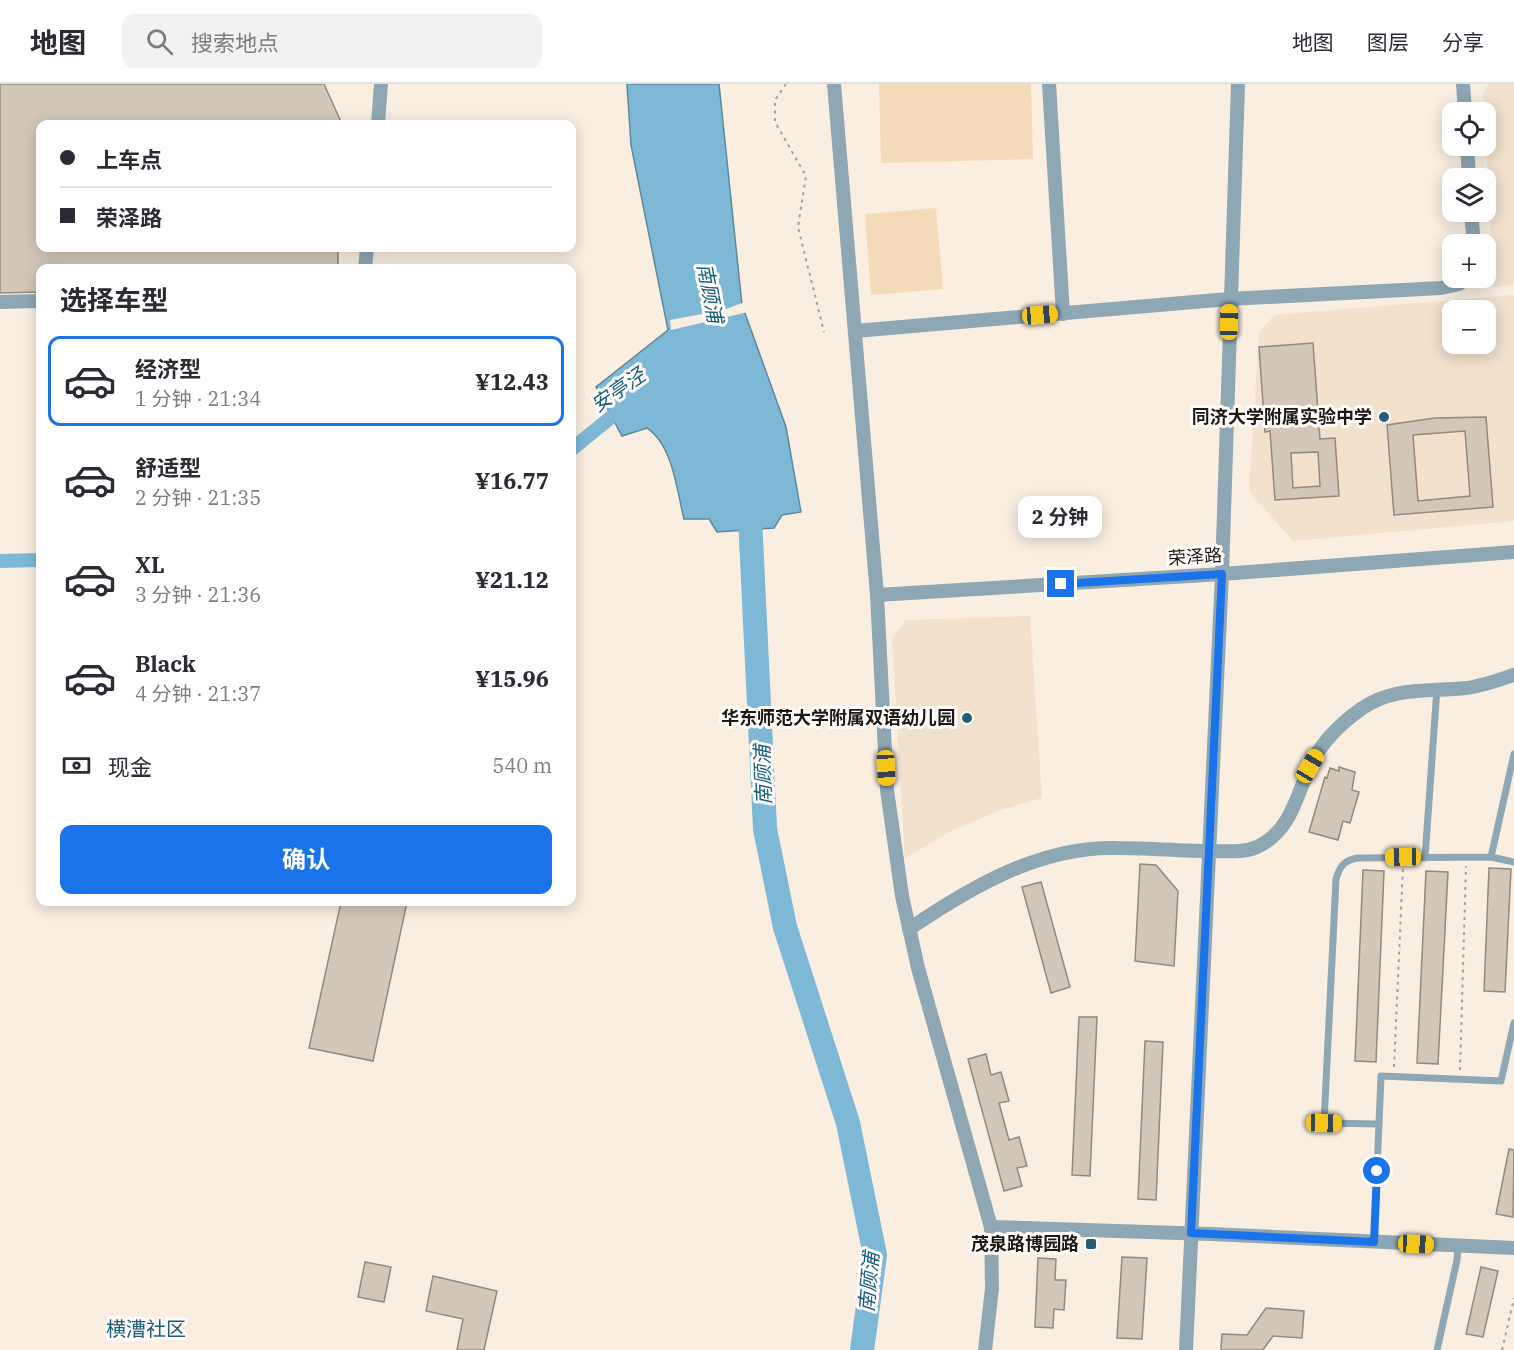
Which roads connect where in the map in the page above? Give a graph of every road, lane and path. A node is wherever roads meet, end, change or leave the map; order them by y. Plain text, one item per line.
1 (381, 84) edge
2 (786, 84) edge
3 (834, 84) edge
4 (1049, 84) edge
5 (1238, 84) edge
6 (1463, 84) edge
7 (1464, 102) edge
8 (378, 120) edge
9 (1442, 288) edge
10 (1229, 299) junction
11 (36, 301) edge
12 (0, 302) edge
13 (1064, 314) junction
14 (855, 331) junction
15 (824, 332) dead end
16 (1514, 552) edge
17 (1222, 574) junction
18 (877, 595) junction
19 (1514, 675) edge
20 (1437, 688) junction
21 (1514, 754) edge
22 (1209, 851) junction
23 (1403, 857) junction
24 (1491, 857) junction
25 (1425, 858) junction
26 (1466, 858) junction
27 (1514, 862) edge
28 (909, 929) junction
29 (1514, 1023) edge
30 (1394, 1077) junction
31 (1460, 1079) junction
32 (1379, 1124) junction
33 (991, 1227) junction
34 (1191, 1233) junction
35 (1374, 1242) junction
36 (1458, 1246) junction
37 (1514, 1248) edge
38 (1514, 1298) edge
39 (985, 1350) edge
40 (1186, 1350) edge
41 (1437, 1350) edge
42 (1502, 1350) edge

1 - 8 street
2 - 15 path
3 - 14 street
4 - 13 street
5 - 10 street
6 - 7 street
9 - 10 street
10 - 13 street
10 - 17 street
11 - 12 street
13 - 14 street
14 - 18 street
16 - 17 street, 荣泽路
17 - 18 street, 荣泽路
17 - 22 street
18 - 28 street
19 - 20 street
20 - 22 street
20 - 25 lane
21 - 24 lane
22 - 28 street
22 - 34 street
23 - 25 lane
23 - 30 path
23 - 32 lane
24 - 26 lane
24 - 27 lane
25 - 26 lane
26 - 31 path
28 - 33 street
29 - 31 lane
30 - 31 lane
30 - 32 lane
32 - 35 lane
33 - 34 street
33 - 39 street
34 - 35 street
34 - 40 street
35 - 36 street
36 - 37 street
36 - 41 lane
38 - 42 path

